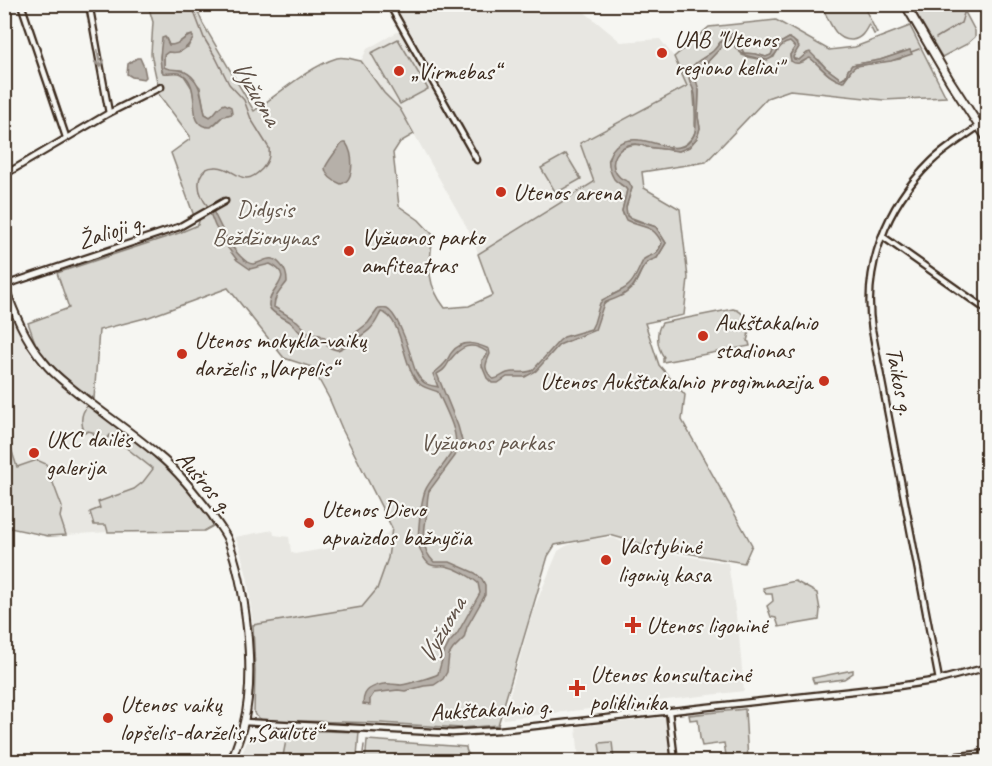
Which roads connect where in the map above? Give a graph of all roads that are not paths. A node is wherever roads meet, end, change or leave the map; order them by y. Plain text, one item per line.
1 (21, 4) edge
2 (90, 4) edge
3 (389, 4) edge
4 (905, 4) edge
5 (161, 87) dead end
6 (109, 112) junction
7 (979, 126) junction
8 (66, 137) junction
9 (987, 140) edge
10 (477, 160) dead end
11 (4, 175) edge
12 (225, 201) dead end
13 (882, 236) junction
14 (4, 285) edge
15 (987, 311) edge
16 (987, 667) edge
17 (939, 680) junction
18 (669, 712) junction
19 (244, 722) junction
20 (987, 753) edge
21 (179, 762) edge
22 (217, 762) edge
23 (231, 762) edge
24 (675, 762) edge
25 (902, 762) edge

1 - 8 street
2 -> 6 street
3 - 10 street
4 - 7 main road
5 - 6 street
6 - 8 street
7 - 9 main road
7 - 13 street, Taikos g.
8 - 11 street
12 - 14 street, Žalioji g.
13 - 15 street
13 - 17 street, Taikos g.
14 - 19 street, Aušros g.
16 - 17 street, Aukštakalnio g.
17 - 18 street, Aukštakalnio g.
18 - 19 street, Aukštakalnio g.
18 - 24 street
19 - 23 street, Aušros g.
20 - 25 street
21 - 22 street

